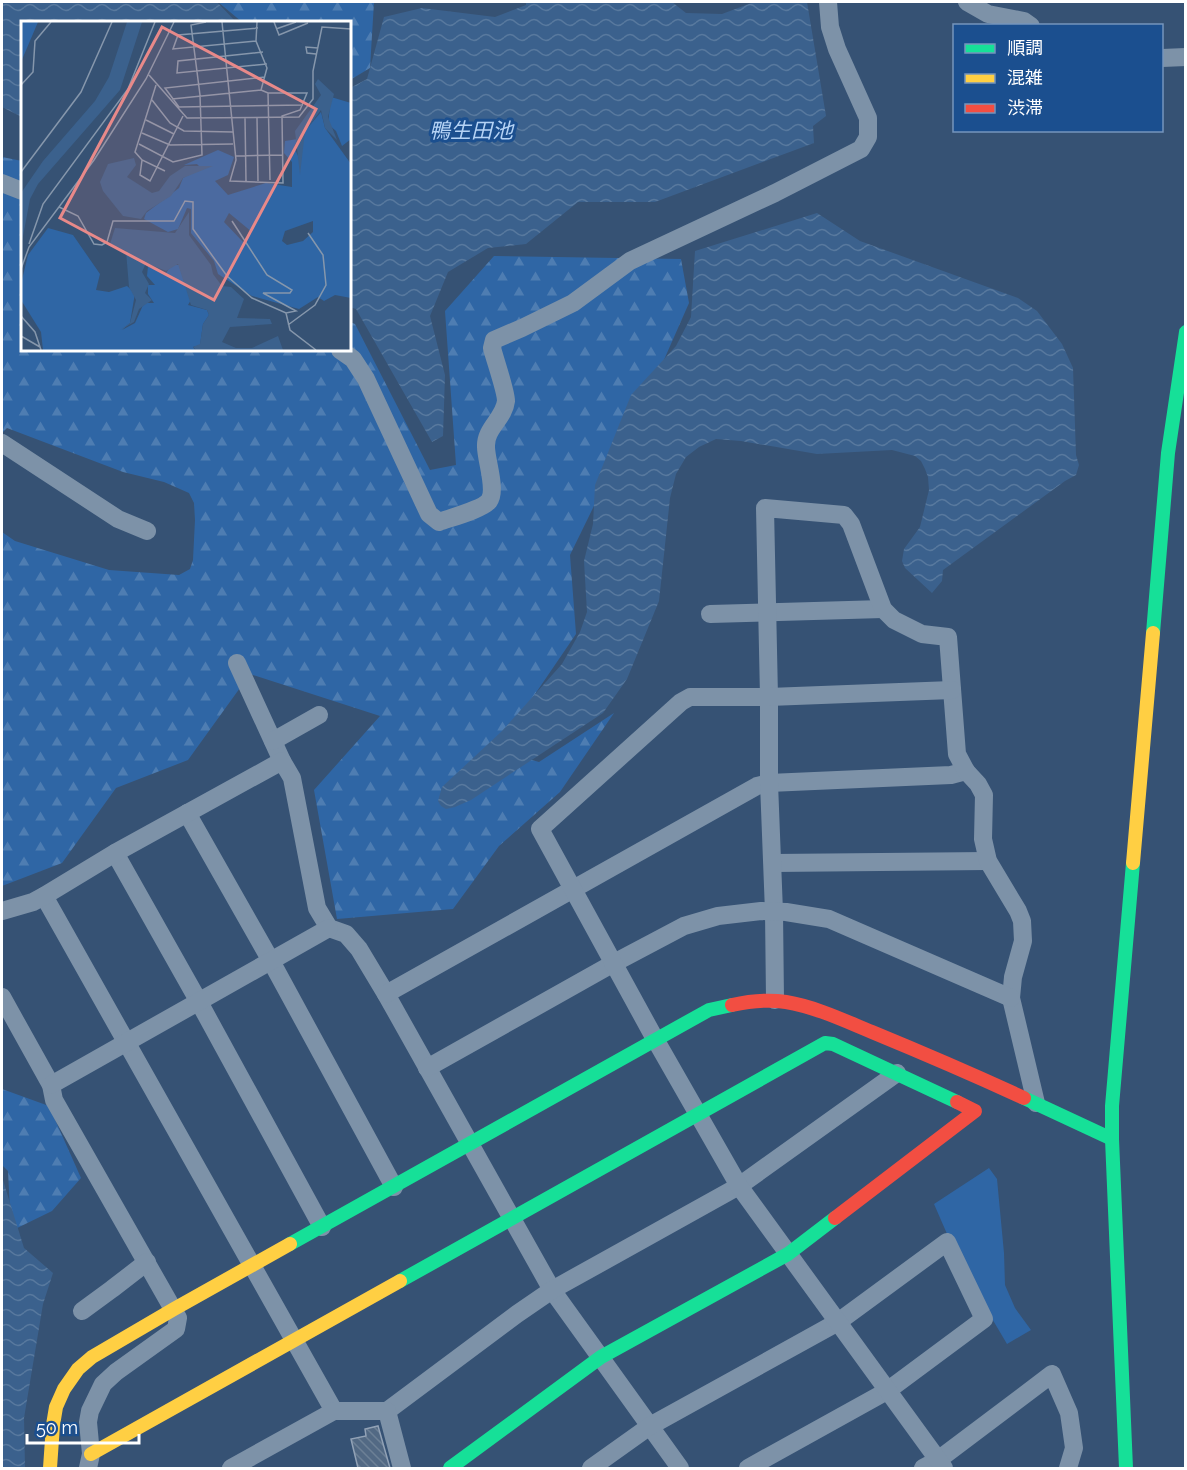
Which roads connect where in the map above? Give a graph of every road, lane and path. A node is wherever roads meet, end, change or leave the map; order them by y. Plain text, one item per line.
1 (828, 2) edge
2 (967, 2) edge
3 (1028, 24) edge
4 (1185, 57) edge
5 (1163, 58) edge
6 (2, 183) edge
7 (21, 191) edge
8 (1185, 332) edge
9 (341, 351) edge
10 (2, 443) edge
11 (147, 531) dead end
12 (883, 609) junction
13 (767, 613) junction
14 (710, 614) dead end
15 (237, 663) dead end
16 (952, 690) junction
17 (769, 697) junction
18 (319, 715) dead end
19 (273, 741) junction
20 (282, 761) junction
21 (966, 771) junction
22 (769, 783) junction
23 (187, 813) junction
24 (115, 853) junction
25 (988, 861) junction
26 (773, 863) junction
27 (572, 890) junction
28 (44, 896) junction
29 (2, 911) edge
30 (774, 912) junction
31 (329, 928) junction
32 (271, 961) junction
33 (614, 963) junction
34 (386, 994) junction
35 (2, 997) edge
36 (1011, 998) junction
37 (775, 1000) junction
38 (199, 1002) junction
39 (655, 1039) junction
40 (127, 1042) junction
41 (427, 1068) junction
42 (897, 1073) junction
43 (51, 1085) junction
44 (1036, 1103) junction
45 (699, 1114) junction
46 (1112, 1139) junction
47 (470, 1145) junction
48 (739, 1186) junction
49 (394, 1187) junction
50 (511, 1219) junction
51 (322, 1227) junction
52 (788, 1254) junction
53 (147, 1262) junction
54 (253, 1266) junction
55 (552, 1290) junction
56 (174, 1310) junction
57 (82, 1311) dead end
58 (838, 1322) junction
59 (295, 1340) junction
60 (601, 1357) junction
61 (887, 1391) junction
62 (334, 1411) junction
63 (387, 1411) junction
64 (650, 1426) junction
65 (89, 1461) edge
66 (935, 1466) edge
67 (50, 1468) edge
68 (231, 1468) edge
69 (402, 1468) edge
70 (450, 1468) edge
71 (591, 1468) edge
72 (680, 1468) edge
73 (748, 1468) edge
74 (1068, 1468) edge
75 (1126, 1468) edge

1 - 9 street
2 - 3 street
4 - 5 street
6 - 7 street
8 - 46 street
10 - 11 street
12 - 13 street
12 - 13 street
12 - 16 street
13 - 14 street
13 - 17 street
15 - 19 street
16 - 17 street
16 - 21 street
17 - 22 street
17 - 27 street
18 - 19 street
19 - 20 street
20 - 23 street
20 - 31 street
21 - 22 street
21 - 25 street
22 - 26 street
22 - 27 street
23 - 24 street
23 - 32 street
24 - 28 street
24 - 38 street
25 - 26 street
25 - 36 street
26 - 30 street
27 - 33 street
27 - 34 street
28 - 29 street
28 - 40 street
30 - 33 street
30 - 36 street
30 - 37 street
31 - 32 street
31 - 34 street
32 - 38 street
32 - 49 street
33 - 39 street
33 - 41 street
34 - 41 street
35 - 43 street
36 - 44 street
37 - 39 street
37 - 44 street
38 - 40 street
38 - 51 street
39 - 45 street
39 - 47 street
40 - 43 street
40 - 54 street
41 - 47 street
42 - 45 street
42 - 48 street
42 - 52 street
43 - 53 street
44 - 46 street
45 - 48 street
45 - 50 street
46 - 75 street
47 - 49 street
47 - 50 street
48 - 52 street
48 - 55 street
49 - 51 street
50 - 55 street
50 - 59 street
51 - 54 street
52 - 58 street
52 - 60 street
53 - 56 street
53 - 57 street
54 - 56 street
54 - 59 street
55 - 60 street
55 - 63 street
56 - 65 street
56 - 67 street
58 - 61 street
58 - 61 street
58 - 64 street
59 - 62 street
59 - 65 street
60 - 64 street
60 - 70 street
61 - 66 street
61 - 73 street
62 - 63 street
62 - 68 street
63 - 69 street
64 - 71 street
64 - 72 street
66 - 74 street

